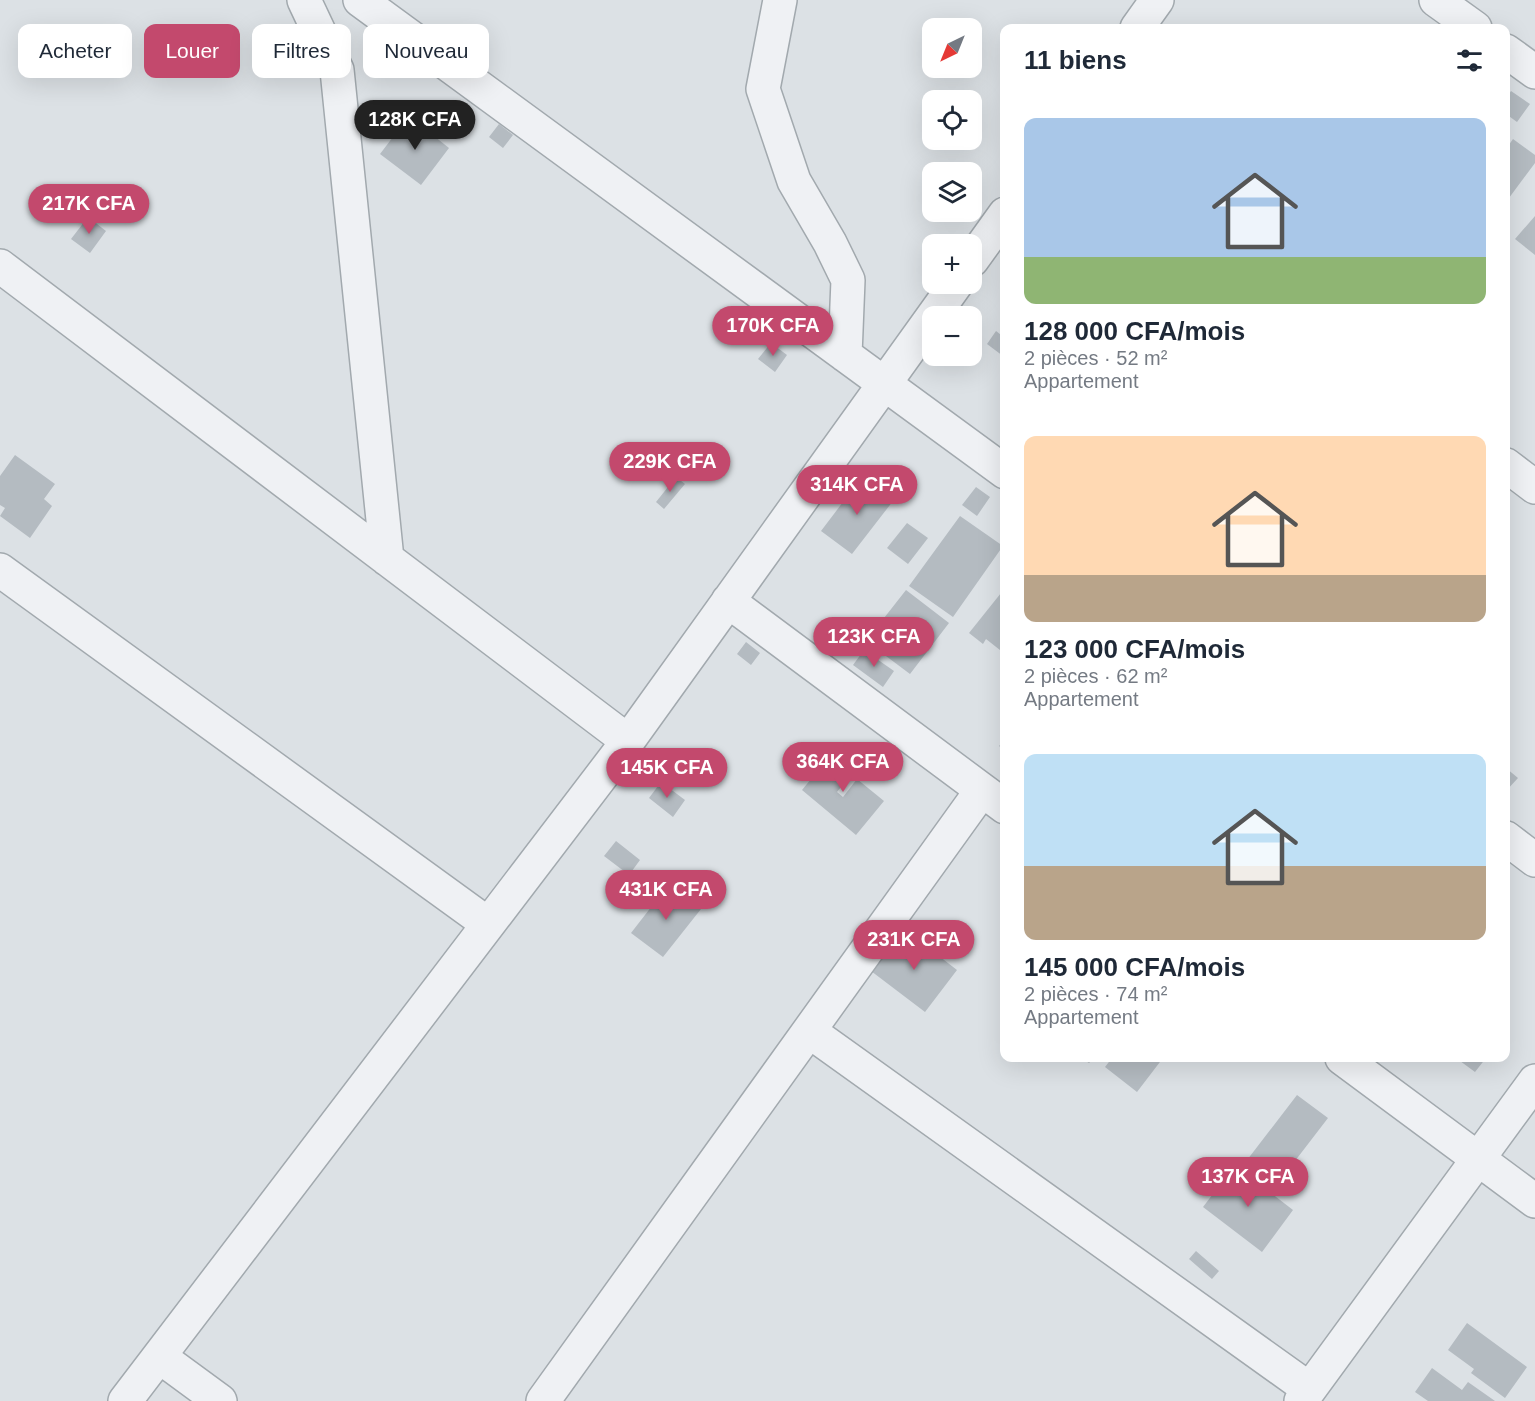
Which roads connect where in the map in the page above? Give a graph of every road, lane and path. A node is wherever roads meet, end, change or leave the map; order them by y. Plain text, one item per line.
1 (304, 0) edge
2 (360, 0) edge
3 (780, 0) edge
4 (1157, 0) edge
5 (1436, 0) edge
6 (1140, 24) edge
7 (1469, 24) edge
8 (1510, 54) edge
9 (1535, 72) edge
10 (1000, 221) edge
11 (982, 247) edge
12 (0, 266) edge
13 (949, 294) edge
14 (845, 355) junction
15 (885, 384) junction
16 (1000, 468) edge
17 (1510, 468) edge
18 (1535, 487) edge
19 (387, 559) junction
20 (0, 570) edge
21 (728, 601) junction
22 (628, 741) junction
23 (994, 799) edge
24 (1510, 841) edge
25 (1535, 860) edge
26 (488, 924) junction
27 (809, 1031) junction
28 (1347, 1062) edge
29 (1535, 1081) edge
30 (1478, 1158) junction
31 (1535, 1201) edge
32 (159, 1357) junction
33 (1305, 1395) edge
34 (125, 1401) edge
35 (220, 1401) edge
36 (543, 1401) edge

1 - 19 street
2 - 14 street
3 - 14 street
4 - 6 street
5 - 7 street
8 - 9 street
10 - 11 street
12 - 19 street
13 - 15 street
14 - 15 street
15 - 16 street
15 - 21 street
17 - 18 street
19 - 22 street
20 - 26 street
21 - 22 street
21 - 23 street
22 - 26 street
23 - 27 street
24 - 25 street
26 - 32 street
27 - 33 street
27 - 36 street
28 - 30 street
29 - 30 street
30 - 31 street
30 - 33 street
32 - 34 street
32 - 35 street

